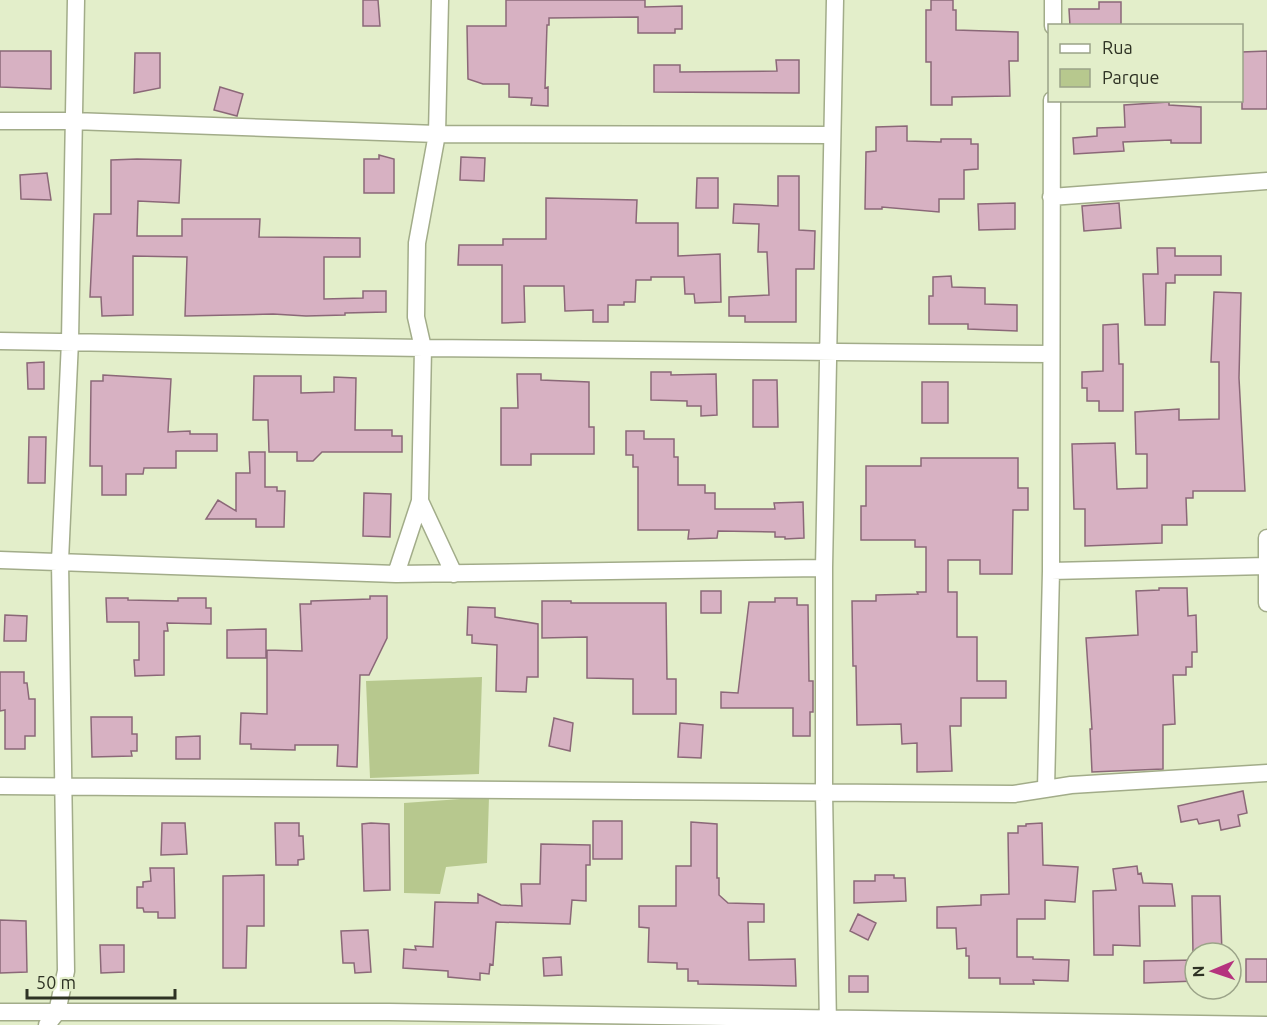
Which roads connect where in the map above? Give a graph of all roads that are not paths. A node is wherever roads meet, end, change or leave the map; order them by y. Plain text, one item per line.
1 (76, 0) edge
2 (440, 0) edge
3 (835, 0) edge
4 (1053, 0) edge
5 (1053, 24) edge
6 (1052, 102) edge
7 (0, 121) edge
8 (73, 121) junction
9 (437, 134) junction
10 (831, 135) junction
11 (1267, 181) edge
12 (1051, 197) junction
13 (0, 341) edge
14 (70, 341) junction
15 (423, 348) junction
16 (830, 352) junction
17 (1051, 354) junction
18 (420, 501) junction
19 (1267, 538) edge
20 (0, 560) edge
21 (60, 561) junction
22 (1267, 566) edge
23 (824, 568) junction
24 (1051, 571) junction
25 (396, 574) junction
26 (454, 574) junction
27 (1267, 603) edge
28 (1267, 773) edge
29 (0, 786) edge
30 (62, 788) junction
31 (1046, 789) junction
32 (824, 792) junction
33 (0, 1012) edge
34 (52, 1018) edge
35 (389, 1018) edge
36 (828, 1022) edge
37 (1026, 1023) edge
38 (1142, 1023) edge
39 (1267, 1025) edge

1 - 8 street
2 - 9 street
3 - 10 street
4 - 5 street
6 - 12 street
7 - 8 street
8 - 9 street
8 - 14 street
9 - 10 street
9 - 15 street
10 - 16 street
11 - 12 street
12 - 17 street
13 - 14 street
14 - 15 street
14 - 21 street
15 - 16 street
15 - 18 street
16 - 17 street
16 - 23 street
17 - 24 street
18 - 25 street
18 - 26 street
19 - 22 street
20 - 21 street
21 - 25 street
21 - 30 street
22 - 24 street
22 - 27 street
23 - 26 street
23 - 32 street
24 - 31 street
25 - 26 street
28 - 31 street
29 - 30 street
30 - 32 street
30 - 34 street
31 - 32 street
32 - 36 street
33 - 34 street
34 - 35 street
35 - 36 street
36 - 37 street
37 - 38 street
38 - 39 street

